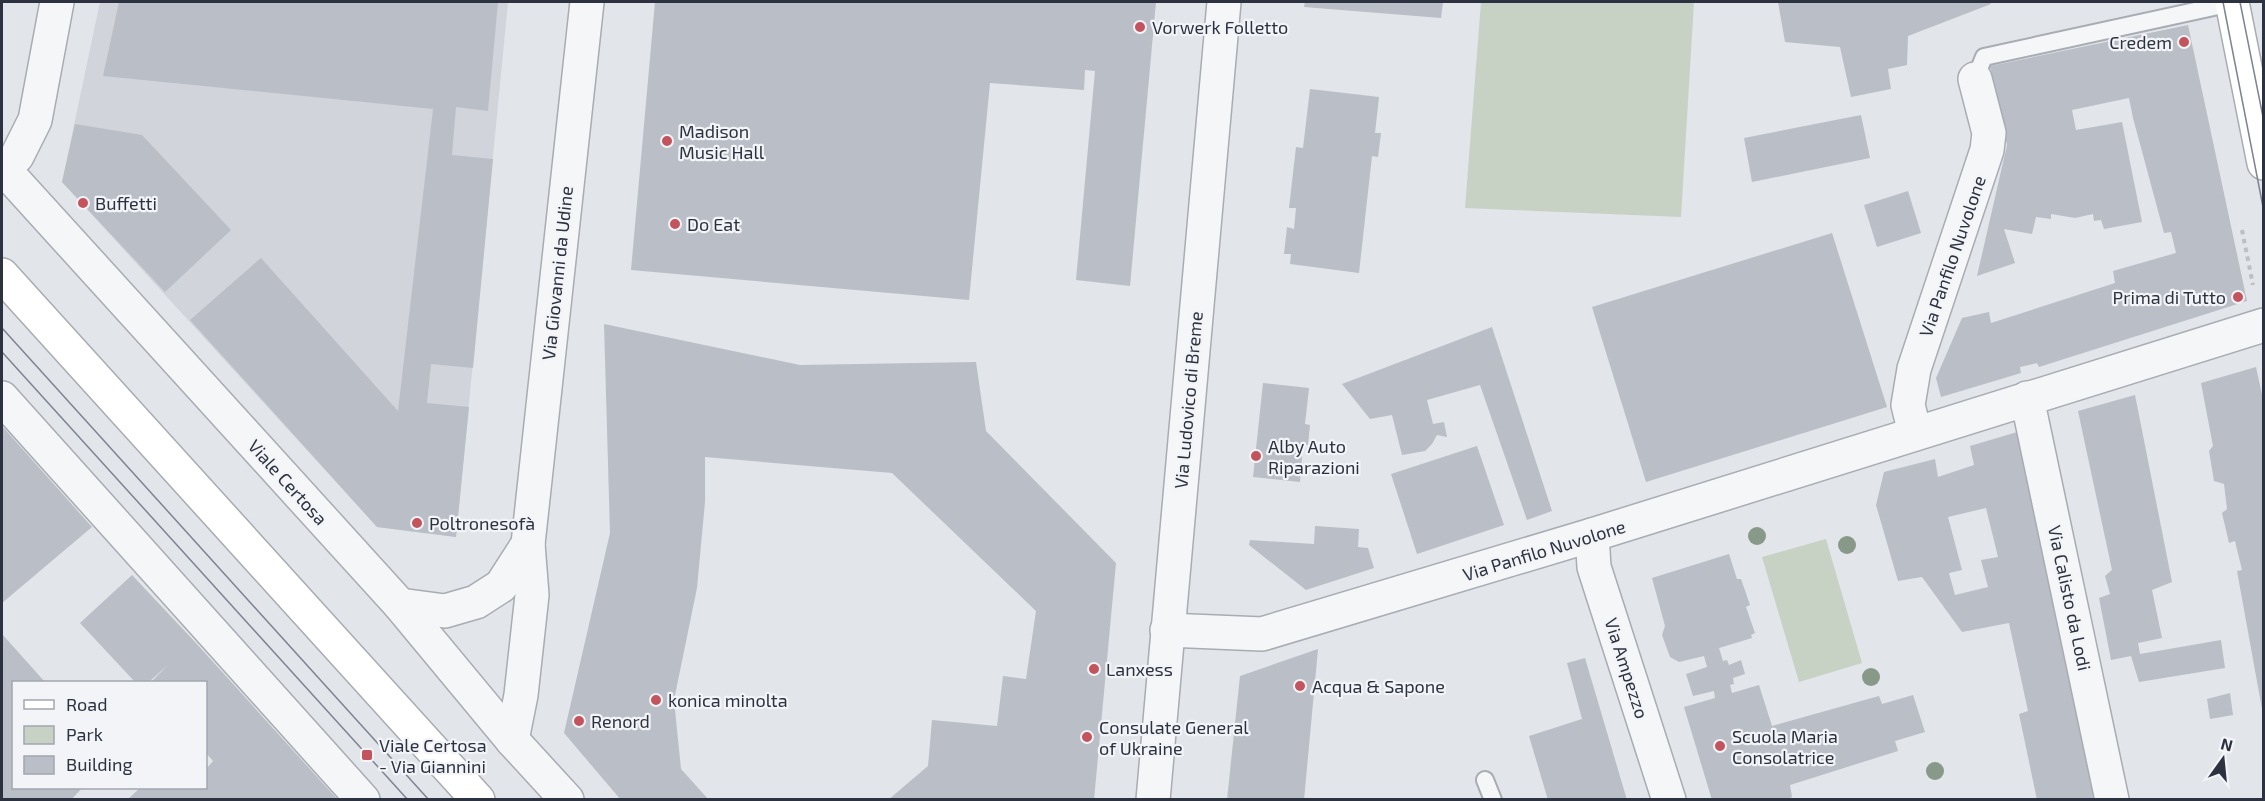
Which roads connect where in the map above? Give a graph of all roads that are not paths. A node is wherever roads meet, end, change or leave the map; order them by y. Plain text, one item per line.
1 (57, 2) edge
2 (587, 2) edge
3 (1224, 2) edge
4 (2232, 2) edge
5 (1975, 79) joint
6 (2264, 163) edge
7 (2, 169) edge
8 (2, 275) edge
9 (2264, 325) edge
10 (2, 398) edge
11 (2027, 398) junction
12 (1915, 434) junction
13 (1593, 535) junction
14 (528, 544) junction
15 (400, 605) junction
16 (1167, 630) junction
17 (512, 740) junction
18 (1485, 780) dead end
19 (549, 794) edge
20 (363, 800) edge
21 (478, 800) edge
22 (1153, 800) edge
23 (1493, 800) edge
24 (1669, 800) edge
25 (2112, 800) edge

1 - 7 street
2 - 14 street, Via Giovanni da Udine
3 - 16 street, Via Ludovico di Breme
4 - 5 lane
4 - 6 main road
5 - 12 street, Via Panfilo Nuvolone
7 - 15 street, Viale Certosa
8 - 21 main road
9 - 11 street, Via Panfilo Nuvolone
10 - 20 street
11 - 12 street, Via Panfilo Nuvolone
11 - 25 street, Via Calisto da Lodi
12 - 13 street, Via Panfilo Nuvolone
13 - 16 street, Via Panfilo Nuvolone
13 - 24 street, Via Ampezzo
14 - 15 street, Via Giovanni da Udine
14 - 17 street, Via Giovanni da Udine
15 - 17 street, Viale Certosa
16 - 22 street, Via Ludovico di Breme
17 - 19 street, Viale Certosa
18 - 23 lane

